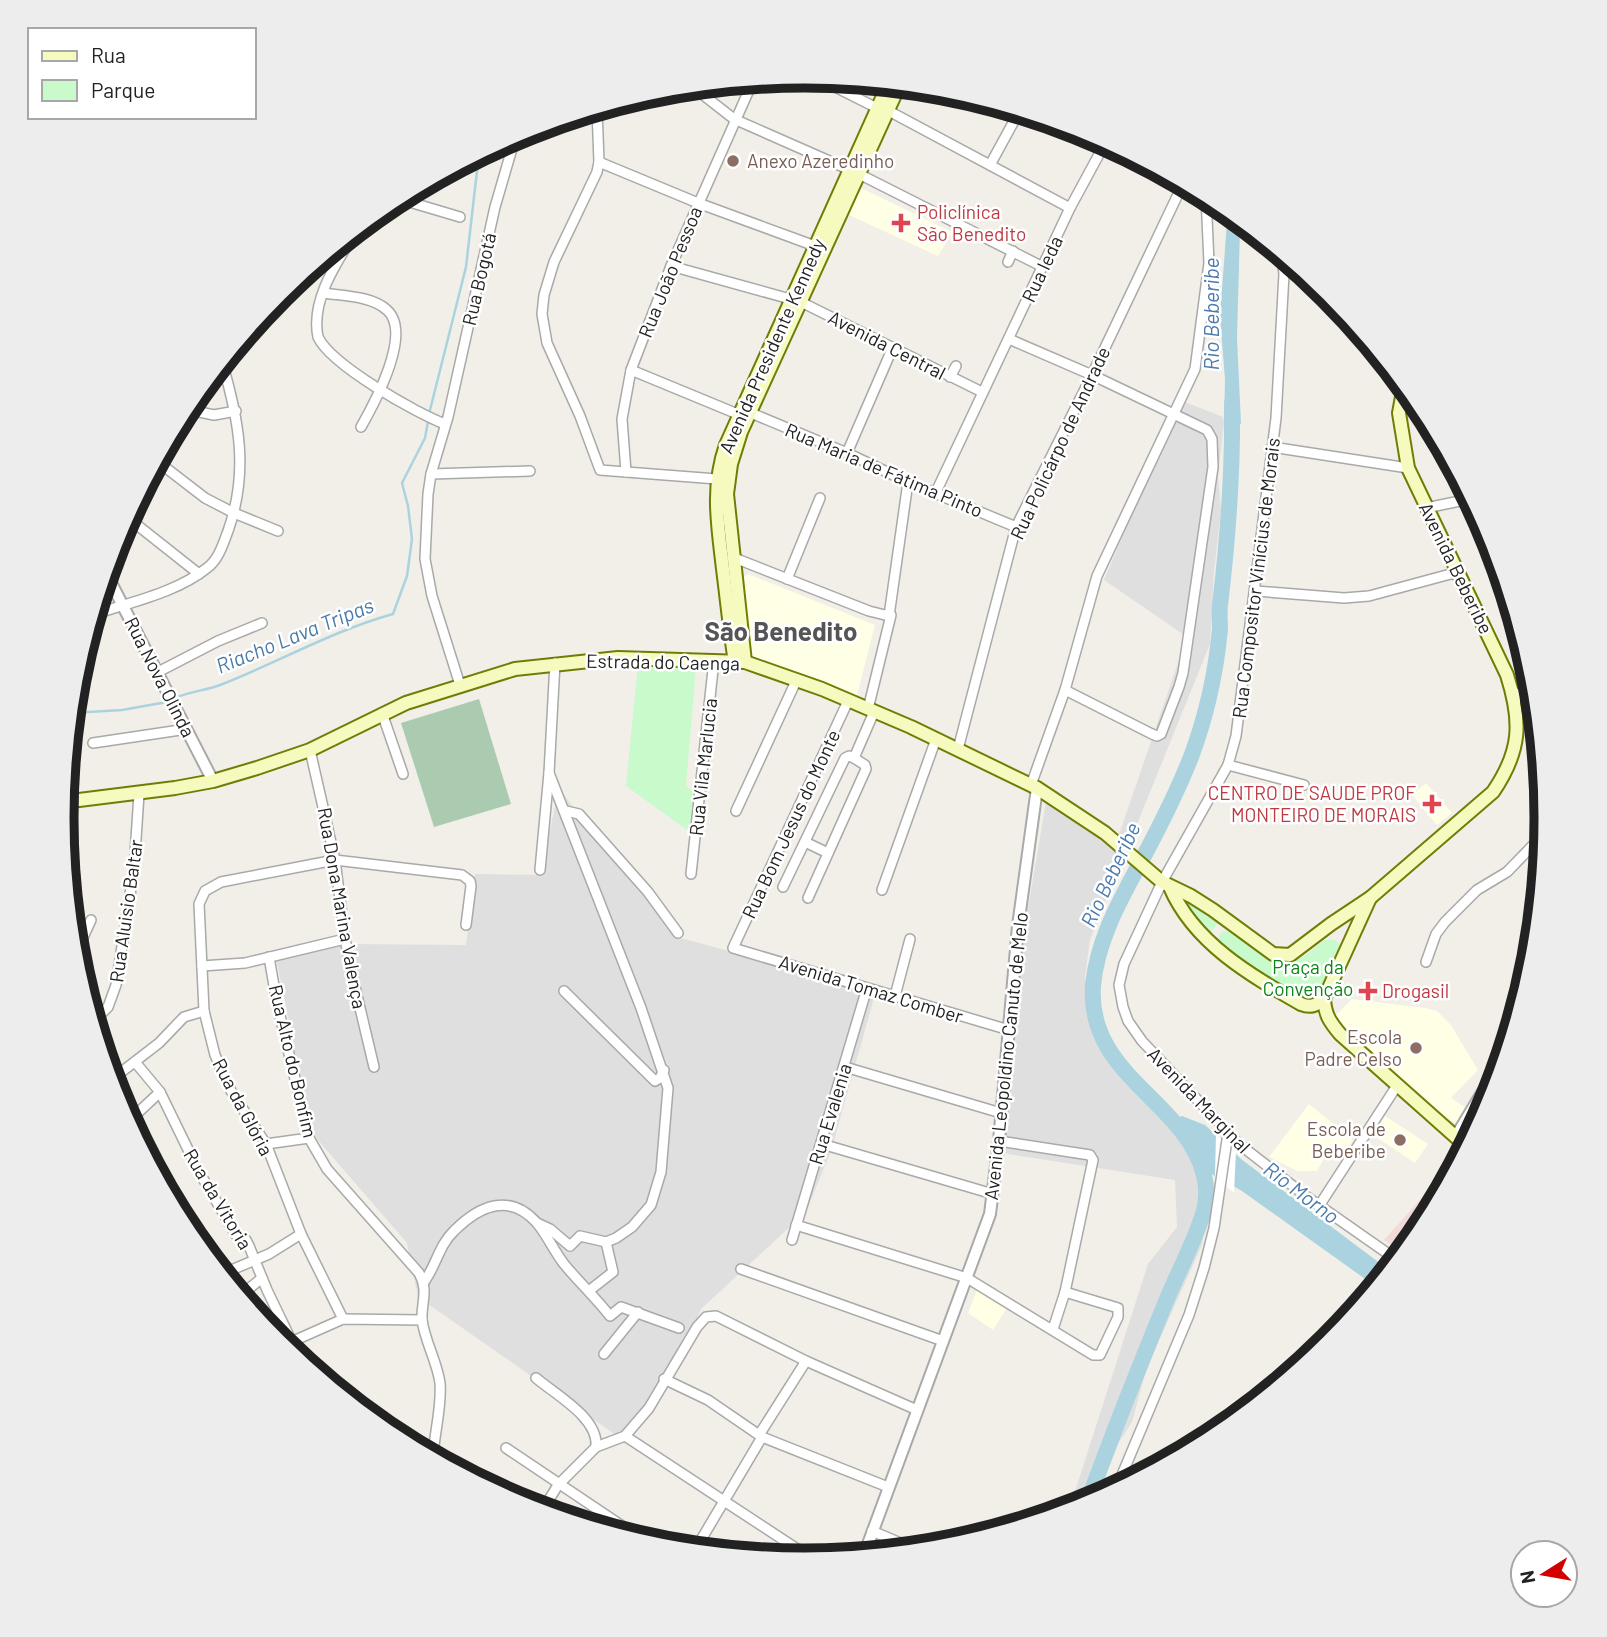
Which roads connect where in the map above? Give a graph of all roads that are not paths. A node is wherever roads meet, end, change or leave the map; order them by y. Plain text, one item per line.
1 (841, 90) edge
2 (747, 91) edge
3 (886, 94) edge
4 (893, 94) edge
5 (704, 96) edge
6 (882, 109) junction
7 (597, 118) edge
8 (734, 119) junction
9 (1014, 120) edge
10 (512, 150) edge
11 (1100, 152) edge
12 (599, 162) junction
13 (990, 165) junction
14 (854, 172) junction
15 (1179, 193) edge
16 (412, 203) edge
17 (698, 203) junction
18 (1070, 208) junction
19 (1207, 210) edge
20 (460, 217) dead end
21 (815, 246) junction
22 (1013, 251) junction
23 (342, 253) edge
24 (1008, 262) dead end
25 (671, 266) junction
26 (1043, 267) junction
27 (1283, 269) edge
28 (324, 293) junction
29 (796, 301) junction
30 (1009, 339) junction
31 (893, 347) junction
32 (956, 366) dead end
33 (631, 370) junction
34 (225, 373) edge
35 (1092, 375) junction
36 (950, 377) junction
37 (382, 390) junction
38 (982, 392) junction
39 (1401, 400) edge
40 (236, 411) junction
41 (198, 412) edge
42 (745, 414) junction
43 (1175, 415) junction
44 (445, 424) junction
45 (361, 427) dead end
46 (1272, 447) junction
47 (847, 453) junction
48 (164, 466) edge
49 (1408, 467) junction
50 (530, 471) dead end
51 (626, 472) junction
52 (430, 474) junction
53 (717, 479) junction
54 (908, 482) junction
55 (936, 492) junction
56 (820, 498) dead end
57 (1460, 501) edge
58 (1426, 508) junction
59 (234, 513) junction
60 (136, 524) edge
61 (1016, 527) junction
62 (278, 531) dead end
63 (732, 556) junction
64 (1458, 572) junction
65 (199, 574) junction
66 (787, 579) junction
67 (112, 584) edge
68 (1256, 591) junction
69 (123, 604) junction
70 (104, 611) edge
71 (891, 615) junction
72 (262, 623) dead end
73 (714, 660) junction
74 (740, 662) junction
75 (555, 663) junction
76 (158, 672) junction
77 (797, 678) junction
78 (460, 685) junction
79 (1065, 690) junction
80 (1522, 691) edge
81 (848, 701) junction
82 (1515, 701) junction
83 (871, 711) junction
84 (382, 713) junction
85 (187, 729) junction
86 (936, 739) junction
87 (93, 743) dead end
88 (958, 749) junction
89 (310, 750) junction
90 (854, 758) junction
91 (1228, 765) junction
92 (549, 773) junction
93 (403, 774) dead end
94 (213, 781) junction
95 (1304, 785) dead end
96 (1034, 786) junction
97 (139, 794) junction
98 (74, 801) edge
99 (566, 811) junction
100 (736, 811) dead end
101 (805, 842) junction
102 (1533, 847) edge
103 (828, 853) junction
104 (335, 860) junction
105 (540, 870) dead end
106 (691, 874) dead end
107 (1166, 885) junction
108 (783, 887) dead end
109 (882, 890) dead end
110 (808, 898) dead end
111 (1370, 898) junction
112 (1213, 910) junction
113 (91, 920) dead end
114 (1331, 924) junction
115 (466, 925) dead end
116 (1197, 931) junction
117 (678, 933) dead end
118 (84, 936) edge
119 (345, 939) junction
120 (910, 939) dead end
121 (1350, 944) junction
122 (733, 948) joint
123 (269, 957) junction
124 (1426, 961) dead end
125 (202, 966) junction
126 (867, 988) junction
127 (564, 991) dead end
128 (895, 996) junction
129 (1324, 999) junction
130 (204, 1011) junction
131 (100, 1015) edge
132 (1009, 1030) junction
133 (135, 1062) junction
134 (374, 1067) dead end
135 (845, 1067) junction
136 (664, 1070) junction
137 (120, 1073) edge
138 (1398, 1084) junction
139 (160, 1092) junction
140 (1475, 1105) edge
141 (1001, 1113) junction
142 (136, 1114) edge
143 (1456, 1136) junction
144 (1228, 1137) junction
145 (309, 1138) junction
146 (1459, 1139) edge
147 (999, 1141) junction
148 (266, 1144) junction
149 (822, 1144) junction
150 (993, 1194) junction
151 (1319, 1206) junction
152 (537, 1223) junction
153 (796, 1225) junction
154 (301, 1234) junction
155 (792, 1240) dead end
156 (606, 1242) junction
157 (1389, 1254) edge
158 (255, 1260) junction
159 (741, 1269) dead end
160 (230, 1270) edge
161 (262, 1278) junction
162 (967, 1278) junction
163 (424, 1282) junction
164 (247, 1290) edge
165 (590, 1290) junction
166 (1065, 1292) junction
167 (638, 1311) junction
168 (342, 1319) junction
169 (422, 1320) junction
170 (679, 1328) dead end
171 (281, 1329) edge
172 (1053, 1329) junction
173 (294, 1341) edge
174 (943, 1341) junction
175 (604, 1354) dead end
176 (807, 1361) junction
177 (536, 1378) dead end
178 (664, 1379) junction
179 (917, 1410) junction
180 (625, 1436) junction
181 (760, 1436) junction
182 (596, 1447) junction
183 (506, 1448) dead end
184 (434, 1449) edge
185 (1122, 1475) edge
186 (558, 1485) junction
187 (888, 1487) junction
188 (724, 1500) junction
189 (548, 1502) edge
190 (620, 1525) edge
191 (872, 1531) junction
192 (700, 1541) edge
193 (898, 1542) edge
194 (867, 1545) edge
195 (796, 1548) edge

1 - 6 street
2 - 8 street, Rua João Pessoa
3 - 6 main road, Avenida Presidente Kennedy
4 - 6 main road, Avenida Presidente Kennedy
5 - 8 street
6 - 13 street
6 - 14 main road, Avenida Presidente Kennedy
7 - 12 street
8 - 14 street
8 - 17 street, Rua João Pessoa
9 - 13 street
10 - 44 street, Rua Bogotá
11 - 18 street, Rua Ieda
12 - 17 street
12 - 51 street
13 - 18 street
14 - 21 main road, Avenida Presidente Kennedy
14 - 22 street
14 - 29 main road, Avenida Presidente Kennedy
15 - 35 street, Rua Policárpo de Andrade
16 - 20 street
17 - 21 street
17 - 25 street, Rua João Pessoa
18 - 26 street, Rua Ieda
19 - 43 street
21 - 29 main road, Avenida Presidente Kennedy
22 - 24 street
22 - 26 street
23 - 28 street
25 - 29 street, Avenida Central
25 - 33 street, Rua João Pessoa
26 - 30 street, Rua Ieda
27 - 46 street, Rua Compositor Vinícius de Morais
28 - 37 street
28 - 37 street
29 - 31 street, Avenida Central
29 - 42 main road, Avenida Presidente Kennedy
30 - 35 street
30 - 38 street, Rua Ieda
31 - 36 street, Avenida Central
31 - 47 street
32 - 36 street
33 - 42 street, Rua Maria de Fátima Pinto
33 - 51 street, Rua João Pessoa
34 - 40 street
35 - 43 street
35 - 61 street, Rua Policárpo de Andrade
36 - 38 street, Avenida Central
37 - 44 street
37 - 45 street
38 - 55 street, Rua Ieda
39 - 49 main road, Avenida Beberibe
40 - 41 street
40 - 59 street
42 - 47 street, Rua Maria de Fátima Pinto
42 - 53 main road, Avenida Presidente Kennedy
42 - 63 main road, Avenida Presidente Kennedy
43 - 79 street
43 - 79 street
44 - 52 street, Rua Bogotá
46 - 49 street
46 - 68 street, Rua Compositor Vinícius de Morais
47 - 54 street, Rua Maria de Fátima Pinto
48 - 59 street
49 - 58 main road, Avenida Beberibe
50 - 52 street
51 - 53 street
52 - 78 street, Rua Bogotá
53 - 74 main road, Avenida Presidente Kennedy
54 - 55 street, Rua Maria de Fátima Pinto
54 - 71 street
55 - 61 street, Rua Maria de Fátima Pinto
56 - 66 street
57 - 58 street
58 - 64 main road, Avenida Beberibe
59 - 62 street
59 - 65 street
60 - 65 street
61 - 88 street, Rua Policárpo de Andrade
63 - 66 street
63 - 74 main road, Avenida Presidente Kennedy
64 - 68 street
64 - 82 main road, Avenida Beberibe
65 - 69 street
66 - 71 street
67 - 69 street, Rua Nova Olinda
68 - 91 street, Rua Compositor Vinícius de Morais
69 - 70 street
69 - 76 street, Rua Nova Olinda
71 - 83 street
72 - 76 street
73 - 74 main road, Estrada do Caenga
73 - 75 main road, Estrada do Caenga
73 - 106 street, Rua Vila Marlucia
74 - 77 main road, Estrada do Caenga
75 - 78 main road, Estrada do Caenga
75 - 92 street
76 - 85 street, Rua Nova Olinda
77 - 81 main road, Estrada do Caenga
77 - 100 street
78 - 84 main road, Estrada do Caenga
79 - 96 street
80 - 82 street
81 - 83 main road, Estrada do Caenga
81 - 122 street, Rua Bom Jesus do Monte
82 - 111 main road, Avenida Beberibe
83 - 86 main road, Estrada do Caenga
83 - 90 street
84 - 89 main road, Estrada do Caenga
84 - 93 street
85 - 87 street
85 - 94 street, Rua Nova Olinda
86 - 88 main road, Estrada do Caenga
86 - 109 street
88 - 96 main road, Estrada do Caenga
89 - 94 main road, Estrada do Caenga
89 - 104 street, Rua Dona Marina Valença
90 - 101 street
90 - 103 street
91 - 95 street
91 - 107 street, Rua Compositor Vinícius de Morais
92 - 99 street
92 - 105 street
94 - 97 main road, Estrada do Caenga
96 - 107 main road, Estrada do Caenga
96 - 132 street, Avenida Leopoldino Canuto de Melo
97 - 98 main road, Estrada do Caenga
97 - 131 street, Rua Aluisio Baltar
99 - 117 street
99 - 136 street
101 - 103 street
101 - 108 street
102 - 124 street
103 - 110 street
104 - 115 street, Rua da Glória
104 - 119 street, Rua Dona Marina Valença
104 - 125 street, Rua da Glória
107 - 112 main road
107 - 116 main road
107 - 144 street, Avenida Marginal
111 - 114 main road, Avenida Beberibe
111 - 121 main road, Avenida Beberibe
112 - 114 main road, Avenida Beberibe
112 - 116 main road
113 - 118 street
114 - 121 main road
116 - 129 main road
119 - 123 street
119 - 134 street, Rua Dona Marina Valença
120 - 128 street
121 - 129 main road, Avenida Beberibe
122 - 126 street, Avenida Tomaz Comber
123 - 125 street
123 - 145 street, Rua Alto do Bonfim
125 - 130 street, Rua da Glória
126 - 128 street, Avenida Tomaz Comber
126 - 135 street, Rua Evalenia
127 - 136 street
128 - 132 street, Avenida Tomaz Comber
129 - 138 main road
130 - 133 street
130 - 148 street, Rua da Glória
132 - 141 street, Avenida Leopoldino Canuto de Melo
133 - 137 street
133 - 139 street, Rua da Vitoria
135 - 141 street
135 - 149 street, Rua Evalenia
136 - 156 street
138 - 143 main road
138 - 151 street
139 - 142 street
139 - 158 street, Rua da Vitoria
140 - 143 street
141 - 147 street, Avenida Leopoldino Canuto de Melo
143 - 146 main road
144 - 151 street, Avenida Marginal
144 - 185 street
145 - 148 street
145 - 163 street, Rua Alto do Bonfim
147 - 150 street, Avenida Leopoldino Canuto de Melo
147 - 166 street
148 - 154 street, Rua da Glória
149 - 150 street
149 - 153 street, Rua Evalenia
150 - 162 street, Avenida Leopoldino Canuto de Melo
151 - 157 street, Avenida Marginal
152 - 156 street
152 - 163 street
152 - 165 street
153 - 155 street, Rua Evalenia
153 - 162 street
154 - 158 street
154 - 168 street, Rua da Glória
156 - 165 street
158 - 160 street
158 - 161 street, Rua da Vitoria
159 - 174 street
161 - 164 street
161 - 171 street, Rua da Vitoria
162 - 172 street
162 - 174 street, Avenida Leopoldino Canuto de Melo
163 - 169 street
165 - 167 street
166 - 172 street
166 - 172 street
167 - 170 street
167 - 175 street
168 - 169 street
168 - 173 street
169 - 184 street
174 - 179 street, Avenida Leopoldino Canuto de Melo
176 - 178 street
176 - 179 street
176 - 181 street
177 - 182 street
178 - 180 street
178 - 181 street
179 - 187 street, Avenida Leopoldino Canuto de Melo
180 - 182 street
180 - 188 street
181 - 187 street
181 - 188 street
182 - 186 street
183 - 186 street
186 - 189 street
186 - 190 street
187 - 191 street, Avenida Leopoldino Canuto de Melo
188 - 192 street
188 - 195 street
191 - 193 street
191 - 194 street, Avenida Leopoldino Canuto de Melo

